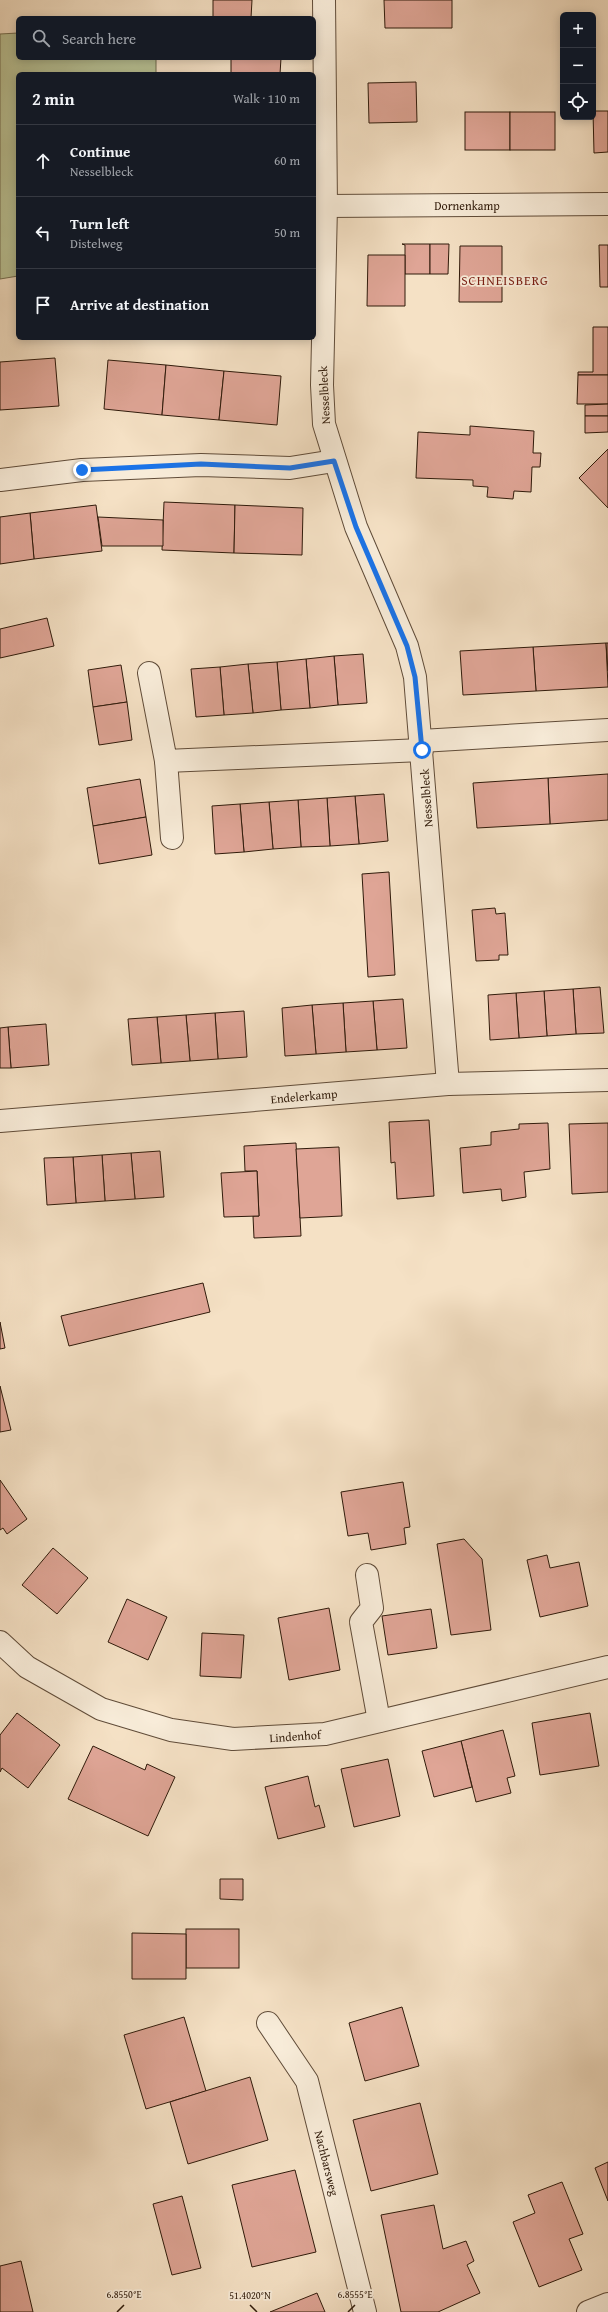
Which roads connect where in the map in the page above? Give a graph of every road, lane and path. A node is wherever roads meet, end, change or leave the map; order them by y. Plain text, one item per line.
1 (324, 0) edge
2 (608, 204) edge
3 (326, 206) junction
4 (334, 461) junction
5 (0, 480) edge
6 (149, 673) dead end
7 (608, 730) edge
8 (422, 745) junction
9 (166, 761) junction
10 (172, 838) dead end
11 (608, 1080) edge
12 (448, 1084) junction
13 (0, 1121) edge
14 (367, 1575) dead end
15 (0, 1642) edge
16 (608, 1666) edge
17 (379, 1721) junction
18 (268, 2023) dead end
19 (608, 2304) edge
20 (365, 2312) edge
21 (588, 2312) edge

1 - 3 street, Nesselbleck
2 - 3 street, Dornenkamp
3 - 4 street, Nesselbleck
4 - 5 street
4 - 8 street, Nesselbleck
6 - 9 street
7 - 8 street
8 - 9 street
8 - 12 street, Nesselbleck
9 - 10 street
11 - 12 street, Endelerkamp
12 - 13 street, Endelerkamp
14 - 17 street
15 - 17 street, Lindenhof
16 - 17 street, Lindenhof
18 - 20 street, Nachbarsweg
19 - 21 street

